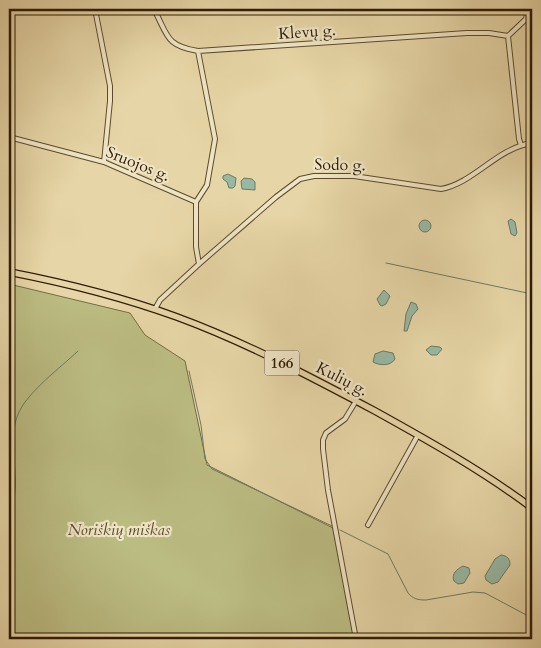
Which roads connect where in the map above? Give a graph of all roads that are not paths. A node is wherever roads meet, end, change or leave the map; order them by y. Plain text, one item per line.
1 (95, 9) edge
2 (154, 9) edge
3 (528, 9) edge
4 (508, 36) junction
5 (198, 52) junction
6 (9, 137) edge
7 (532, 143) edge
8 (521, 145) junction
9 (104, 162) junction
10 (196, 202) junction
11 (199, 264) junction
12 (9, 272) edge
13 (155, 309) junction
14 (356, 401) junction
15 (418, 435) junction
16 (532, 508) edge
17 (368, 525) dead end
18 (356, 639) edge

1 - 9 street
2 - 5 street
3 - 4 street
4 - 5 street, Klevų g.
4 - 8 street
5 - 10 street
6 - 9 street, Sruojos g.
7 - 8 street, Sodo g.
8 - 11 street, Sodo g.
9 - 10 street, Sruojos g.
10 - 11 street
11 - 13 street, Sodo g.
12 - 13 main road, Kulių g. / 166
13 - 14 main road, Kulių g. / 166
14 - 15 main road, Kulių g. / 166
14 - 18 street
15 - 16 main road, Kulių g. / 166
15 - 17 street

